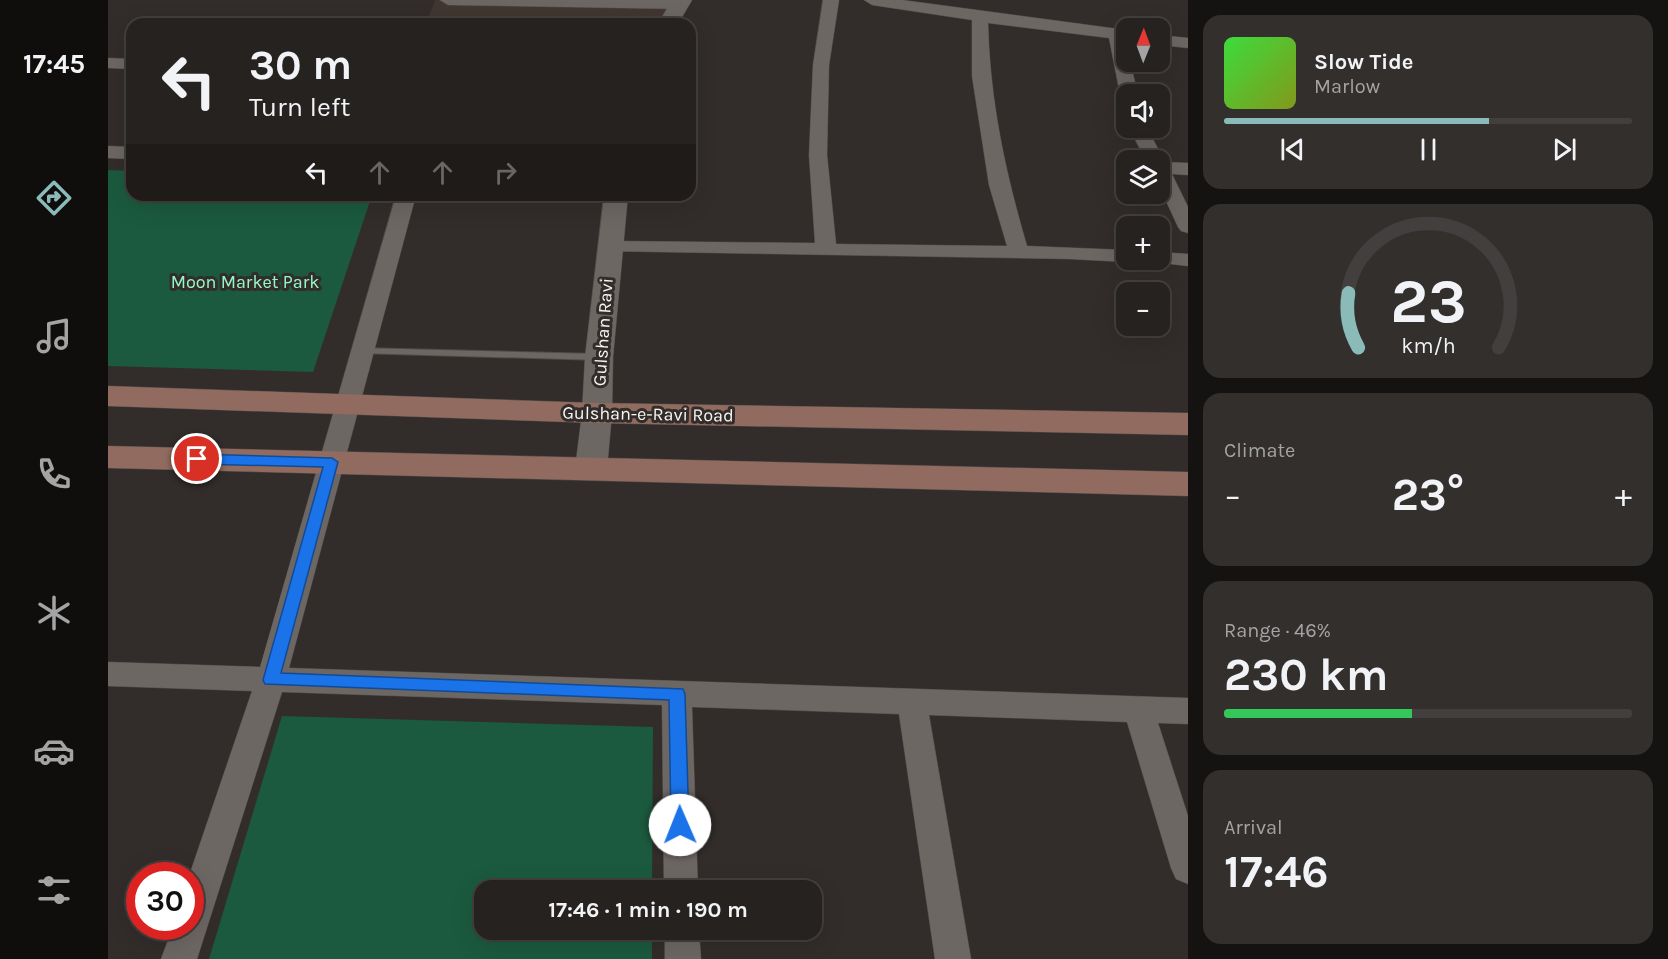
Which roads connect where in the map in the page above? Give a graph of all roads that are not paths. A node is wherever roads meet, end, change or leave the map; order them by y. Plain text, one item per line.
1 (448, 0) edge
2 (495, 0) edge
3 (831, 0) edge
4 (872, 0) edge
5 (681, 2) edge
6 (980, 17) junction
7 (672, 18) edge
8 (1116, 34) edge
9 (1170, 41) edge
10 (1188, 43) edge
11 (108, 63) edge
12 (126, 64) edge
13 (108, 152) edge
14 (126, 153) edge
15 (1170, 169) edge
16 (1188, 169) edge
17 (1170, 190) edge
18 (404, 201) edge
19 (615, 201) edge
20 (1188, 227) edge
21 (610, 247) junction
22 (826, 249) junction
23 (1019, 253) junction
24 (1116, 256) edge
25 (1170, 259) edge
26 (1188, 260) edge
27 (361, 351) junction
28 (599, 357) junction
29 (108, 396) edge
30 (348, 403) junction
31 (597, 413) junction
32 (1188, 424) edge
33 (108, 457) edge
34 (332, 462) junction
35 (591, 470) junction
36 (1188, 484) edge
37 (108, 674) edge
38 (271, 680) junction
39 (677, 694) junction
40 (912, 701) junction
41 (1138, 709) junction
42 (1188, 711) edge
43 (1188, 868) edge
44 (681, 880) edge
45 (204, 883) edge
46 (185, 940) edge
47 (682, 940) edge
48 (179, 959) edge
49 (683, 959) edge
50 (953, 959) edge

1 - 2 street
2 - 5 street
3 - 22 street
4 - 6 street
5 - 7 street
6 - 8 street
6 - 23 street
9 - 10 street
11 - 12 street
13 - 14 street
15 - 16 street
17 - 20 street
18 - 27 street
19 - 21 street, Gulshan Ravi
21 - 22 street
21 - 28 street, Gulshan Ravi
22 - 23 street
23 - 24 street
25 - 26 street
27 - 28 lane
27 - 30 street
28 - 31 street, Gulshan Ravi
29 - 30 main road, Gulshan-e-Ravi Road
30 - 31 main road, Gulshan-e-Ravi Road
30 - 34 street
31 - 32 main road, Gulshan-e-Ravi Road
31 - 35 street, Gulshan Ravi
33 - 34 main road
34 - 35 main road
34 - 38 street
35 - 36 main road
37 - 38 street
38 - 39 street
38 - 45 street
39 - 40 street
39 - 44 street
40 - 41 street
40 - 50 street
41 - 42 street
41 - 43 street
46 - 48 street
47 - 49 street

